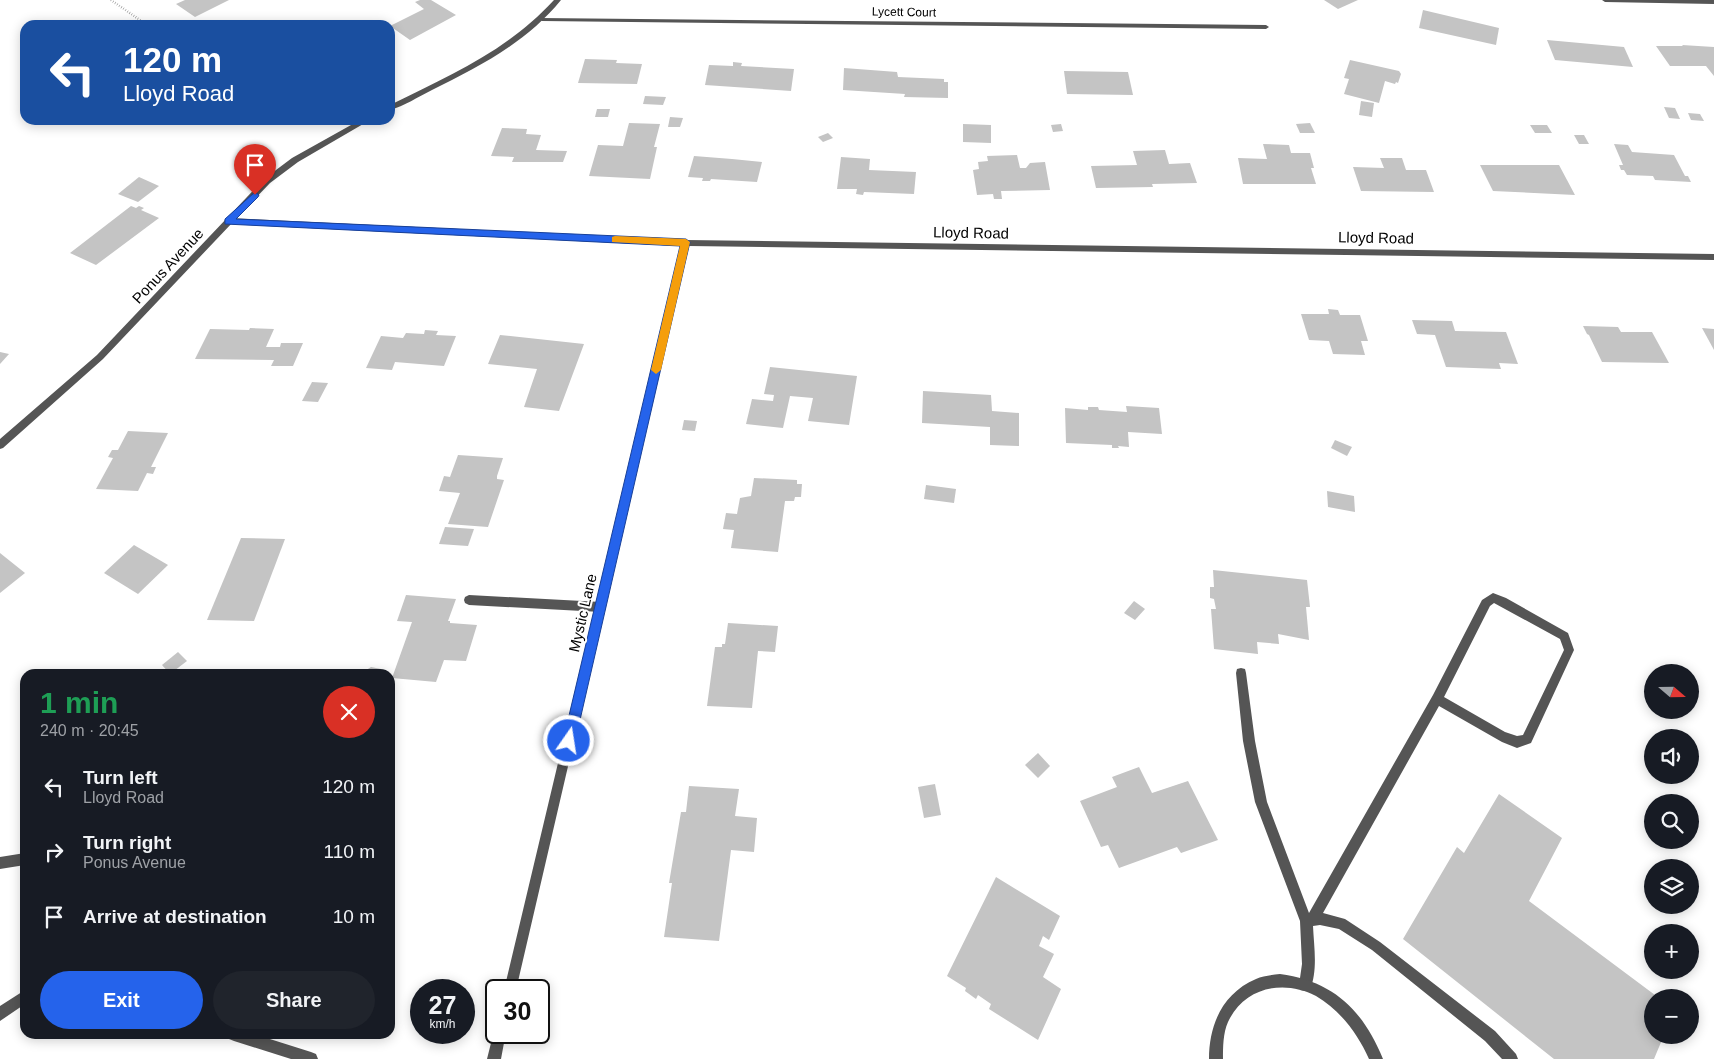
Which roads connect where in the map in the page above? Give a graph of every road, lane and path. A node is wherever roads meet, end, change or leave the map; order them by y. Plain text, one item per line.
1 (111, 0) edge
2 (558, 0) edge
3 (1605, 0) edge
4 (1714, 2) edge
5 (542, 19) junction
6 (140, 20) edge
7 (1266, 27) dead end
8 (395, 106) edge
9 (357, 125) edge
10 (228, 221) junction
11 (686, 242) junction
12 (1714, 257) edge
13 (0, 445) edge
14 (469, 600) dead end
15 (601, 607) junction
16 (1241, 673) dead end
17 (1437, 699) junction
18 (20, 860) edge
19 (0, 863) edge
20 (1309, 921) junction
21 (513, 979) edge
22 (1305, 985) junction
23 (20, 1000) edge
24 (0, 1014) edge
25 (249, 1039) edge
26 (497, 1044) edge
27 (311, 1059) edge
28 (494, 1059) edge
29 (1216, 1059) edge
30 (1376, 1059) edge
31 (1510, 1059) edge

1 - 6 path
2 - 5 street
3 - 4 street
5 - 7 street, Lycett Court
5 - 8 street
9 - 10 street, Ponus Avenue
10 - 11 street, Lloyd Road
10 - 13 street, Ponus Avenue
11 - 12 street, Lloyd Road
11 - 15 street, Mystic Lane
14 - 15 street
15 - 21 street, Mystic Lane
16 - 20 street
17 - 17 street
17 - 20 street
18 - 19 street
20 - 22 street
20 - 31 street
22 - 29 street
22 - 30 street
23 - 24 street
25 - 27 street
26 - 28 street

